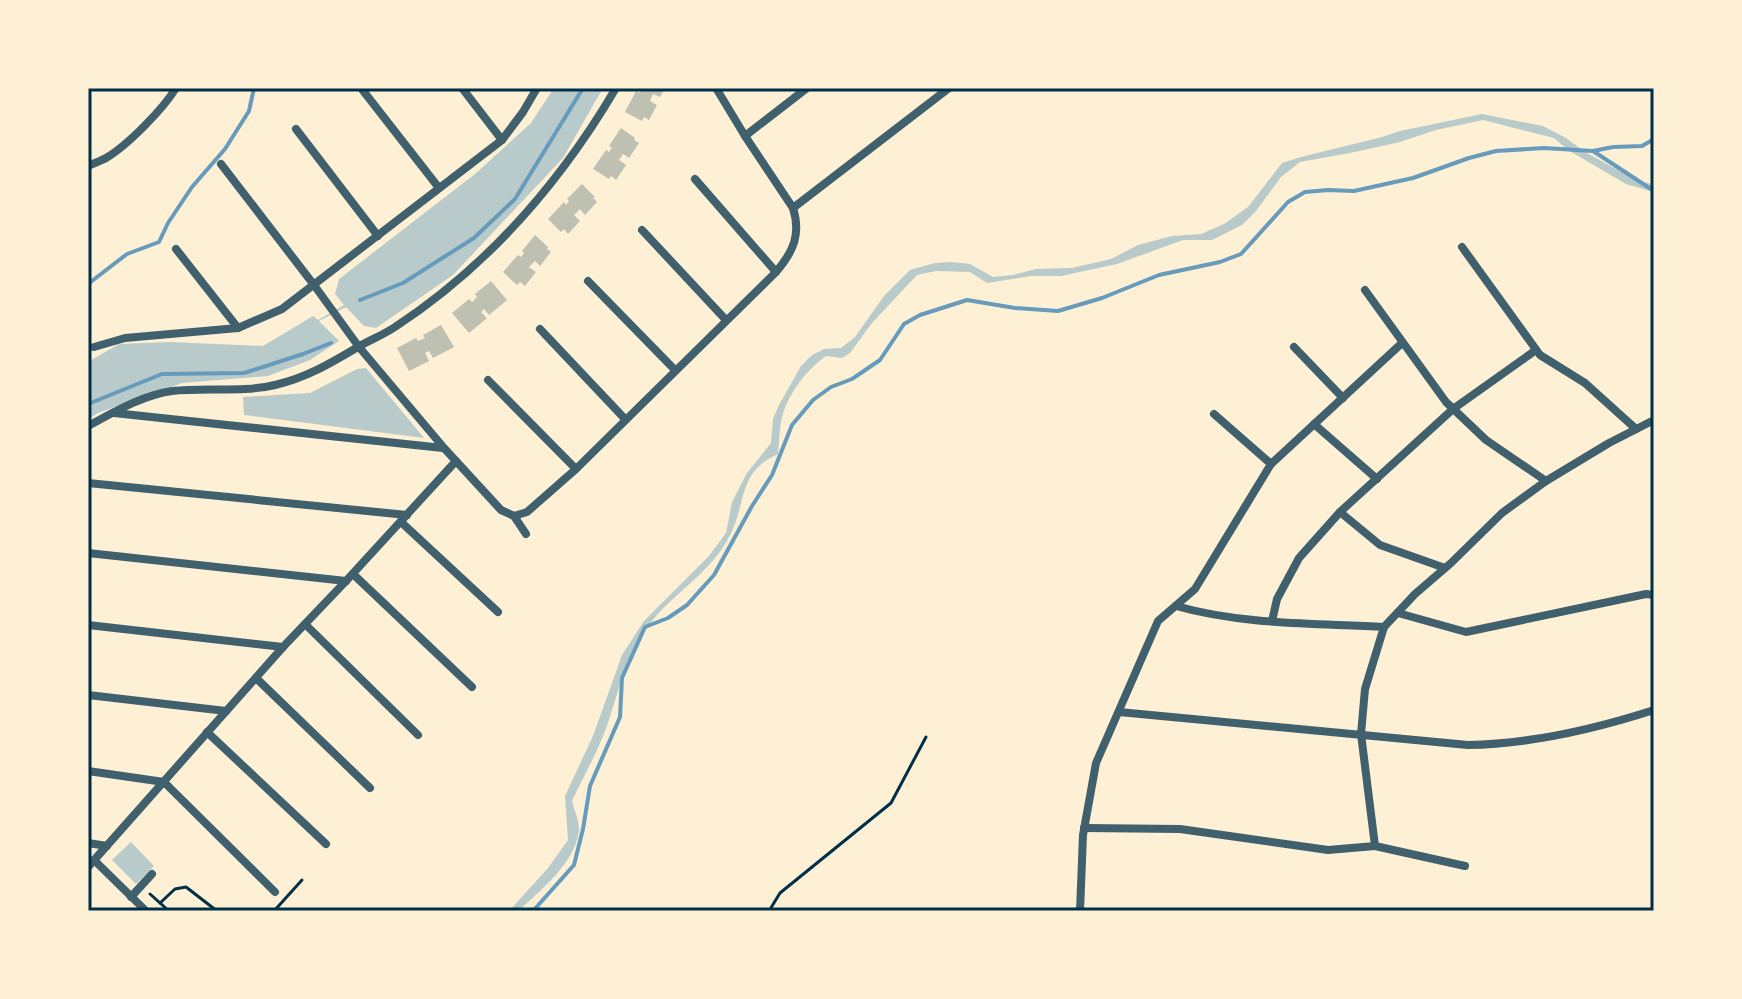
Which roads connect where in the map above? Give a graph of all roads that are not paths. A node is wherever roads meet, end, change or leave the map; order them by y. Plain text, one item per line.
1 (176, 88) edge
2 (361, 88) edge
3 (462, 88) edge
4 (537, 88) edge
5 (616, 88) edge
6 (716, 88) edge
7 (807, 88) edge
8 (949, 88) edge
9 (296, 129) dead end
10 (745, 136) junction
11 (502, 140) junction
12 (221, 164) dead end
13 (88, 166) edge
14 (695, 179) dead end
15 (439, 188) junction
16 (793, 208) junction
17 (642, 230) dead end
18 (378, 236) junction
19 (1462, 247) dead end
20 (176, 249) dead end
21 (776, 272) junction
22 (588, 281) dead end
23 (314, 285) junction
24 (1365, 290) dead end
25 (726, 320) junction
26 (238, 328) junction
27 (540, 329) dead end
28 (1402, 343) junction
29 (94, 347) dead end
30 (359, 347) junction
31 (1294, 347) dead end
32 (1536, 350) junction
33 (675, 370) junction
34 (488, 380) dead end
35 (1343, 398) junction
36 (1453, 409) junction
37 (113, 413) junction
38 (1214, 414) dead end
39 (625, 419) junction
40 (1654, 420) edge
41 (1314, 424) junction
42 (88, 426) edge
43 (1636, 429) junction
44 (444, 448) junction
45 (456, 461) junction
46 (1271, 464) junction
47 (576, 469) junction
48 (1377, 479) junction
49 (1546, 481) junction
50 (88, 483) edge
51 (1340, 512) junction
52 (514, 516) junction
53 (404, 518) junction
54 (526, 534) dead end
55 (88, 553) edge
56 (1445, 568) junction
57 (350, 577) junction
58 (1654, 595) edge
59 (1176, 606) junction
60 (498, 612) dead end
61 (1398, 613) junction
62 (1272, 621) junction
63 (305, 624) junction
64 (88, 625) edge
65 (1384, 627) junction
66 (283, 647) junction
67 (256, 678) junction
68 (472, 687) dead end
69 (88, 695) edge
70 (1654, 710) edge
71 (226, 711) junction
72 (1119, 712) junction
73 (207, 732) junction
74 (1361, 734) junction
75 (418, 735) dead end
76 (88, 771) edge
77 (164, 782) junction
78 (370, 788) dead end
79 (1084, 828) junction
80 (88, 843) edge
81 (326, 844) dead end
82 (107, 846) junction
83 (1375, 846) junction
84 (91, 864) edge
85 (1465, 866) dead end
86 (152, 874) dead end
87 (275, 892) dead end
88 (131, 897) junction
89 (146, 911) edge
90 (1080, 911) edge

1 - 13 street
2 - 15 street
3 - 11 street
4 - 11 street
5 - 30 street
6 - 10 street
7 - 10 street
8 - 16 street
9 - 18 street
10 - 16 street
11 - 15 street
12 - 23 street
14 - 21 street
15 - 18 street
16 - 21 street
17 - 25 street
18 - 23 street
19 - 32 street
20 - 26 street
21 - 25 street
22 - 33 street
23 - 26 street
23 - 30 street
24 - 28 street
25 - 33 street
26 - 29 street
27 - 39 street
28 - 35 street
28 - 36 street
30 - 37 street
30 - 44 street
31 - 35 street
32 - 36 street
32 - 43 street
33 - 39 street
34 - 47 street
35 - 41 street
36 - 48 street
36 - 49 street
37 - 42 street
37 - 44 street
38 - 46 street
39 - 47 street
40 - 43 street
41 - 46 street
41 - 48 street
43 - 49 street
44 - 45 street
45 - 52 street
45 - 53 street
46 - 59 street
47 - 52 street
48 - 51 street
49 - 56 street
50 - 53 street
51 - 56 street
51 - 62 street
52 - 54 street
53 - 57 street
53 - 60 street
55 - 57 street
56 - 61 street
57 - 63 street
57 - 68 street
58 - 61 street
59 - 62 street
59 - 72 street
61 - 65 street
62 - 65 street
63 - 66 street
63 - 75 street
64 - 66 street
65 - 74 street
66 - 67 street
67 - 71 street
67 - 78 street
69 - 71 street
70 - 74 street
71 - 73 street
72 - 74 street
72 - 79 street
73 - 77 street
73 - 81 street
74 - 83 street
76 - 77 street
77 - 82 street
77 - 87 street
79 - 83 street
79 - 90 street
80 - 82 street
82 - 84 street
83 - 85 street
84 - 88 street
86 - 88 street
88 - 89 street

